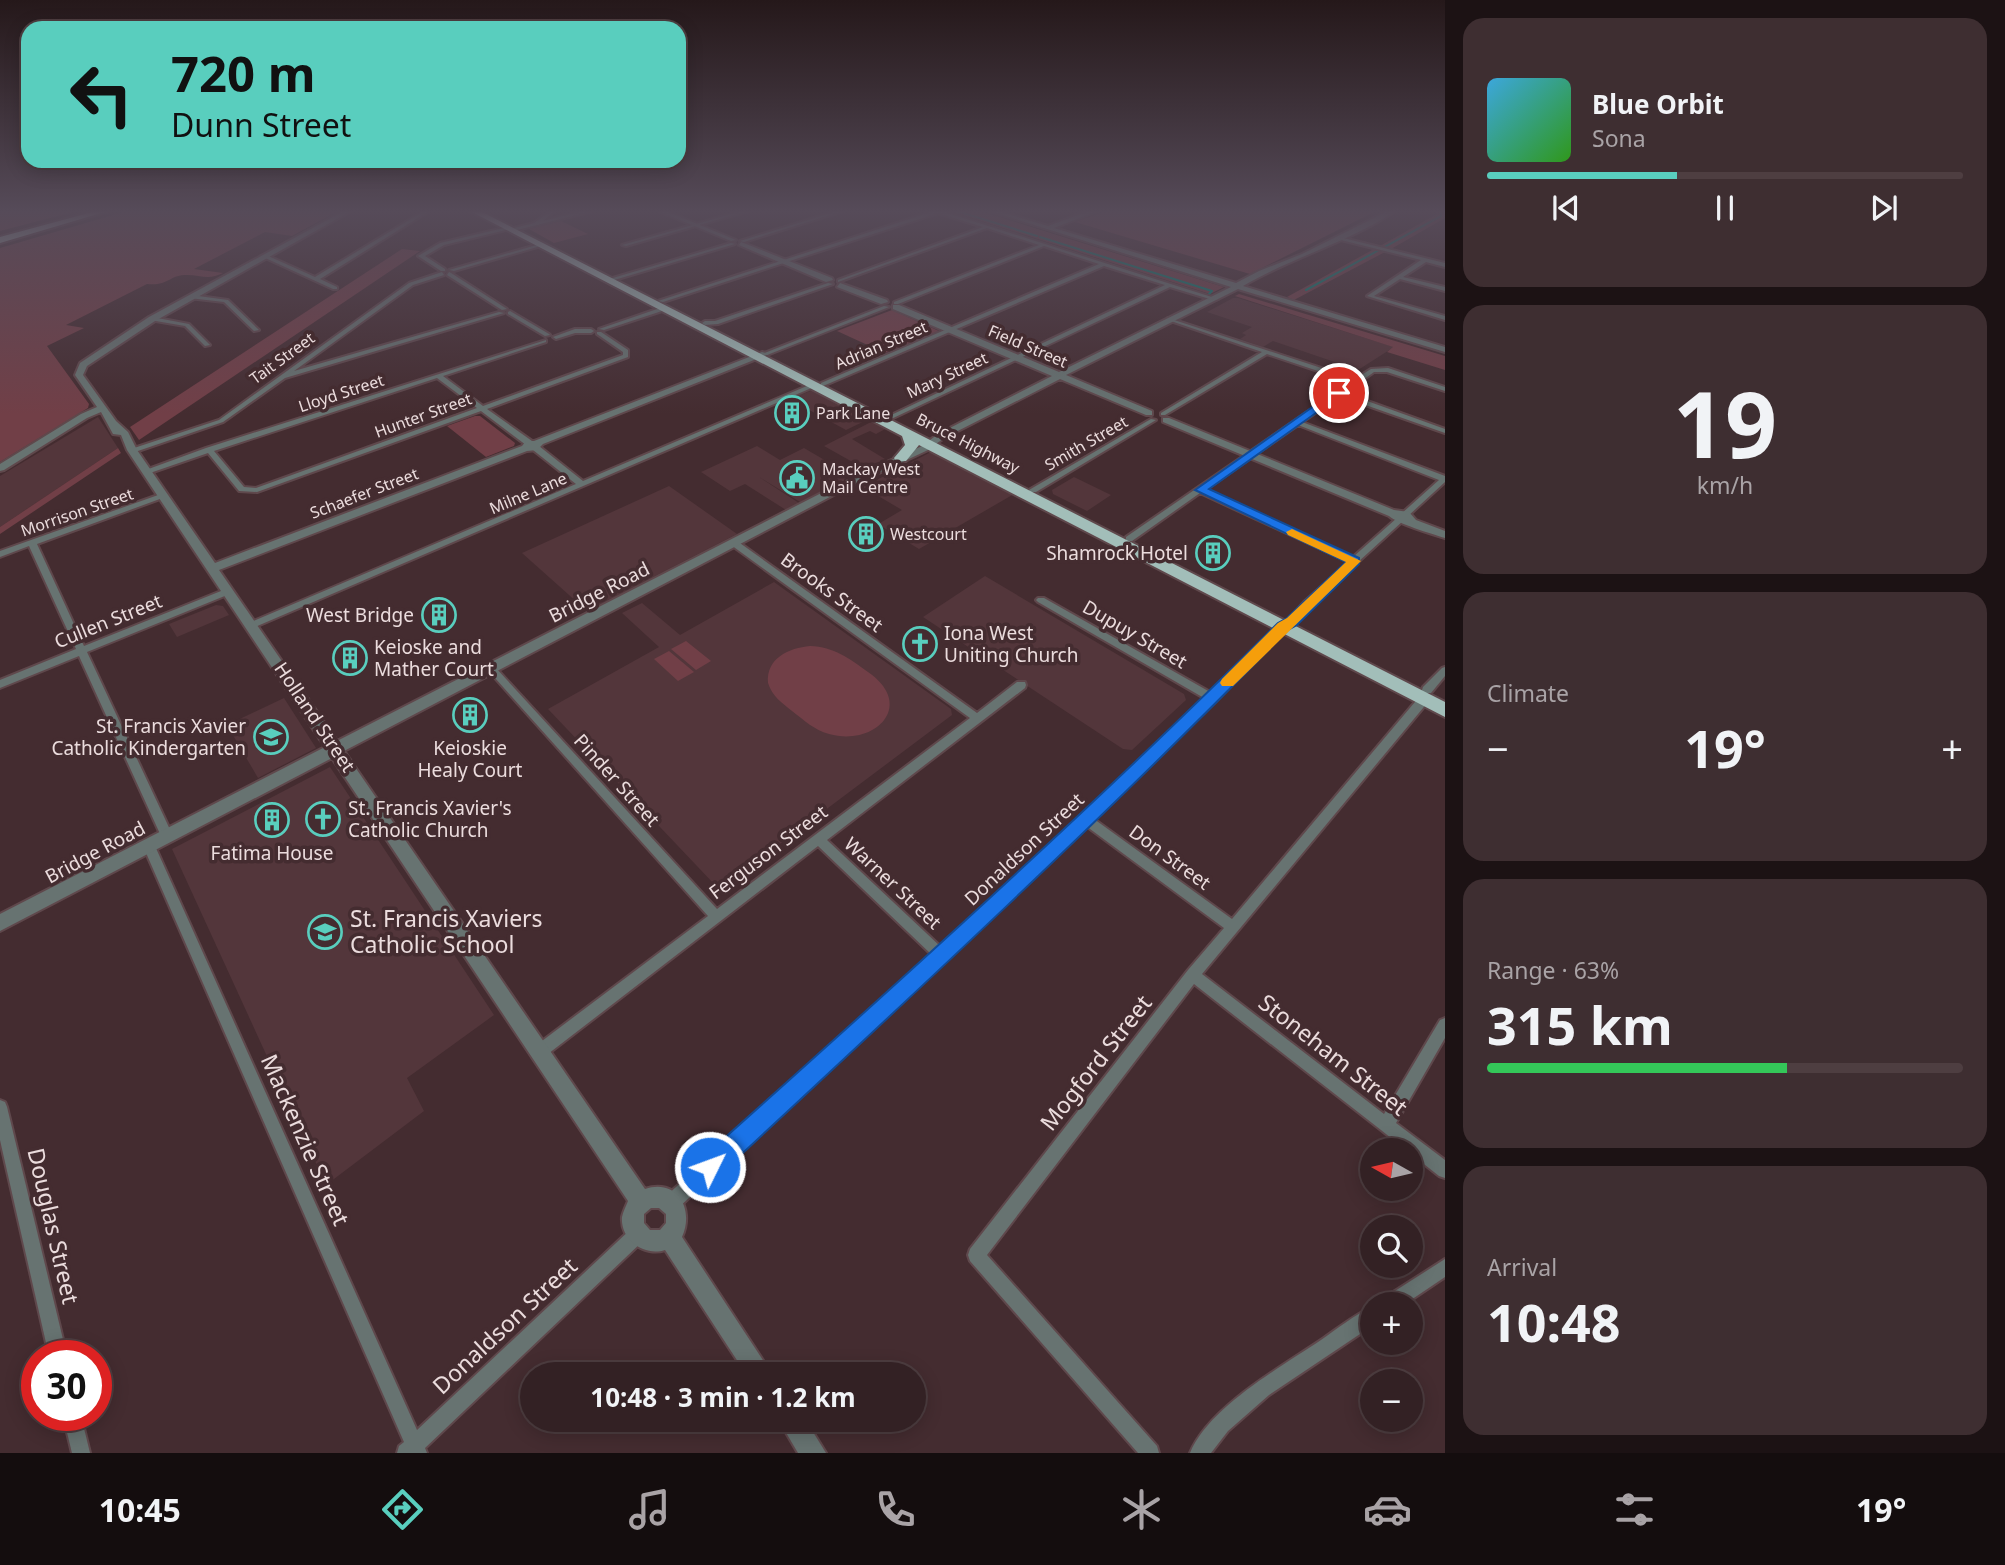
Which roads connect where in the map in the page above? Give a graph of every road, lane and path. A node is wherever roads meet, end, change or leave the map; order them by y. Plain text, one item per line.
1 (223, 279) edge
2 (316, 279) edge
3 (427, 279) edge
4 (457, 279) edge
5 (613, 279) edge
6 (736, 279) edge
7 (823, 279) edge
8 (851, 279) edge
9 (960, 279) edge
10 (1069, 279) edge
11 (1150, 279) edge
12 (1212, 279) edge
13 (1255, 279) edge
14 (1396, 279) edge
15 (1406, 279) edge
16 (830, 282) junction
17 (840, 283) junction
18 (1169, 285) junction
19 (1238, 287) junction
20 (335, 288) dead end
21 (1445, 289) edge
22 (191, 297) junction
23 (1216, 299) junction
24 (662, 305) junction
25 (885, 305) junction
26 (896, 305) junction
27 (505, 312) junction
28 (152, 318) junction
29 (1445, 318) edge
30 (1170, 319) junction
31 (714, 325) junction
32 (256, 330) dead end
33 (951, 330) junction
34 (598, 331) junction
35 (545, 338) junction
36 (207, 345) dead end
37 (1266, 352) junction
38 (1445, 352) edge
39 (761, 355) junction
40 (1017, 358) junction
41 (438, 376) junction
42 (1060, 376) junction
43 (280, 377) junction
44 (1354, 382) junction
45 (819, 384) junction
46 (1445, 389) edge
47 (1339, 393) junction
48 (103, 408) junction
49 (483, 408) junction
50 (1151, 416) junction
51 (1164, 417) junction
52 (889, 418) junction
53 (1296, 422) junction
54 (1445, 431) edge
55 (907, 433) junction
56 (932, 442) junction
57 (532, 445) junction
58 (129, 446) junction
59 (209, 450) junction
60 (1249, 454) junction
61 (901, 458) junction
62 (0, 468) edge
63 (146, 471) junction
64 (1444, 478) edge
65 (583, 485) junction
66 (1033, 490) junction
67 (1200, 490) junction
68 (164, 496) junction
69 (1402, 517) junction
70 (1445, 535) edge
71 (1129, 539) junction
72 (32, 543) junction
73 (734, 544) junction
74 (0, 554) edge
75 (1354, 561) junction
76 (213, 568) junction
77 (229, 591) junction
78 (1041, 600) dead end
79 (1287, 624) junction
80 (252, 625) junction
81 (81, 651) junction
82 (492, 668) junction
83 (1445, 670) edge
84 (0, 684) edge
85 (1021, 685) dead end
86 (1426, 695) junction
87 (1212, 698) junction
88 (1445, 699) edge
89 (1445, 710) edge
90 (977, 718) junction
91 (337, 749) junction
92 (1086, 820) junction
93 (167, 836) junction
94 (818, 839) junction
95 (149, 846) junction
96 (716, 916) junction
97 (0, 922) edge
98 (1232, 926) junction
99 (942, 956) junction
100 (1192, 975) junction
101 (1445, 1026) edge
102 (539, 1052) junction
103 (0, 1107) edge
104 (1386, 1125) junction
105 (1445, 1170) edge
106 (642, 1202) junction
107 (671, 1203) junction
108 (638, 1234) junction
109 (669, 1236) junction
110 (1445, 1267) edge
111 (1408, 1292) edge
112 (1360, 1324) edge
113 (54, 1340) edge
114 (752, 1362) edge
115 (76, 1431) edge
116 (413, 1450) edge
117 (81, 1453) edge
118 (1150, 1453) edge
119 (1199, 1453) edge

1 - 22 street
2 - 20 street
3 - 43 street, Tait Street
4 - 27 street
5 - 24 highway, Bruce Highway
6 - 24 street
7 - 16 street
8 - 17 street
9 - 26 street
10 - 33 street, Adrian Street
11 - 18 street
12 - 19 street
13 - 19 street, Bridge Road
14 - 29 street
15 - 21 street
16 - 17 street
16 - 31 street
17 - 25 street
18 - 23 street
18 - 40 street, Mary Street
19 - 23 street, Bridge Road
19 - 38 street
22 - 28 street
22 - 32 street
23 - 30 street, Bridge Road
24 - 31 highway, Bruce Highway
24 - 34 street
24 - 39 highway, Bruce Highway
25 - 26 street, Field Street
25 - 39 street
26 - 33 street, Field Street
27 - 35 street
27 - 43 street
28 - 36 street
28 - 48 street, Holland Street
30 - 37 street
30 - 42 street, Bridge Road
31 - 39 highway, Bruce Highway
33 - 40 street, Field Street
33 - 45 street, Adrian Street
34 - 35 street
34 - 49 street, Hunter Street
35 - 41 street, Lloyd Street
37 - 44 street
37 - 51 street
39 - 45 highway, Bruce Highway
39 - 57 street, Schaefer Street
40 - 42 street, Field Street
40 - 52 street, Mary Street
41 - 49 street
41 - 59 street, Lloyd Street
42 - 50 street, Field Street
42 - 56 street, Bridge Road
43 - 58 street, Tait Street
44 - 46 street
44 - 47 street
45 - 52 highway, Bruce Highway
45 - 55 highway, Bruce Highway
45 - 65 street, Milne Lane
47 - 53 street
47 - 54 street
48 - 58 street, Holland Street
48 - 62 street
49 - 57 street
49 - 59 street, Hunter Street
50 - 51 street
50 - 66 street, Smith Street
51 - 60 street
52 - 56 highway, Bruce Highway
53 - 60 street
53 - 64 street
55 - 56 highway, Bruce Highway
55 - 61 highway
56 - 61 street, Bridge Road
56 - 66 highway, Bruce Highway
56 - 79 highway, Bruce Highway
57 - 65 street
57 - 76 street, Schaefer Street
58 - 63 street, Holland Street
59 - 63 street, Lloyd Street
60 - 67 street
60 - 69 street
61 - 73 street, Bridge Road
63 - 68 street, Holland Street
64 - 69 street, Donaldson Street
65 - 80 street, Milne Lane
66 - 71 highway, Bruce Highway
67 - 71 street
67 - 75 street
68 - 72 street, Morrison Street
68 - 76 street, Holland Street
69 - 70 street
69 - 75 street, Donaldson Street
71 - 79 highway, Bruce Highway
72 - 74 street, Morrison Street
72 - 81 street
73 - 82 street, Bridge Road
73 - 90 street, Brooks Street
75 - 79 street, Donaldson Street
76 - 77 street, Holland Street
77 - 80 street, Holland Street
77 - 81 street, Cullen Street
78 - 87 street, Dupuy Street
79 - 86 highway, Bruce Highway
79 - 87 street, Donaldson Street
80 - 91 street, Holland Street
81 - 84 street, Cullen Street
81 - 93 street
82 - 91 street, Bridge Road
82 - 96 street, Pinder Street
83 - 86 street, Mogford Street
85 - 90 street, Ferguson Street
86 - 88 highway, Bruce Highway
86 - 89 highway, Bruce Highway
86 - 98 street, Mogford Street
87 - 92 street, Donaldson Street
90 - 94 street, Ferguson Street
91 - 93 street, Bridge Road
91 - 102 street, Holland Street
92 - 98 street, Don Street
92 - 99 street, Donaldson Street
93 - 95 street, Bridge Road
94 - 96 street, Ferguson Street
94 - 99 street, Warner Street
95 - 97 street, Bridge Road
95 - 116 street, Mackenzie Street
96 - 102 street, Ferguson Street
98 - 100 street, Mogford Street
99 - 107 street, Donaldson Street
100 - 104 street, Stoneham Street
100 - 118 street, Mogford Street
101 - 104 street
102 - 106 street, Holland Street
103 - 113 street, Douglas Street
104 - 105 street, Stoneham Street
106 - 107 street
106 - 108 street
107 - 109 street
108 - 109 street
108 - 116 street, Donaldson Street
109 - 114 street
110 - 111 street
112 - 119 street
115 - 117 street

